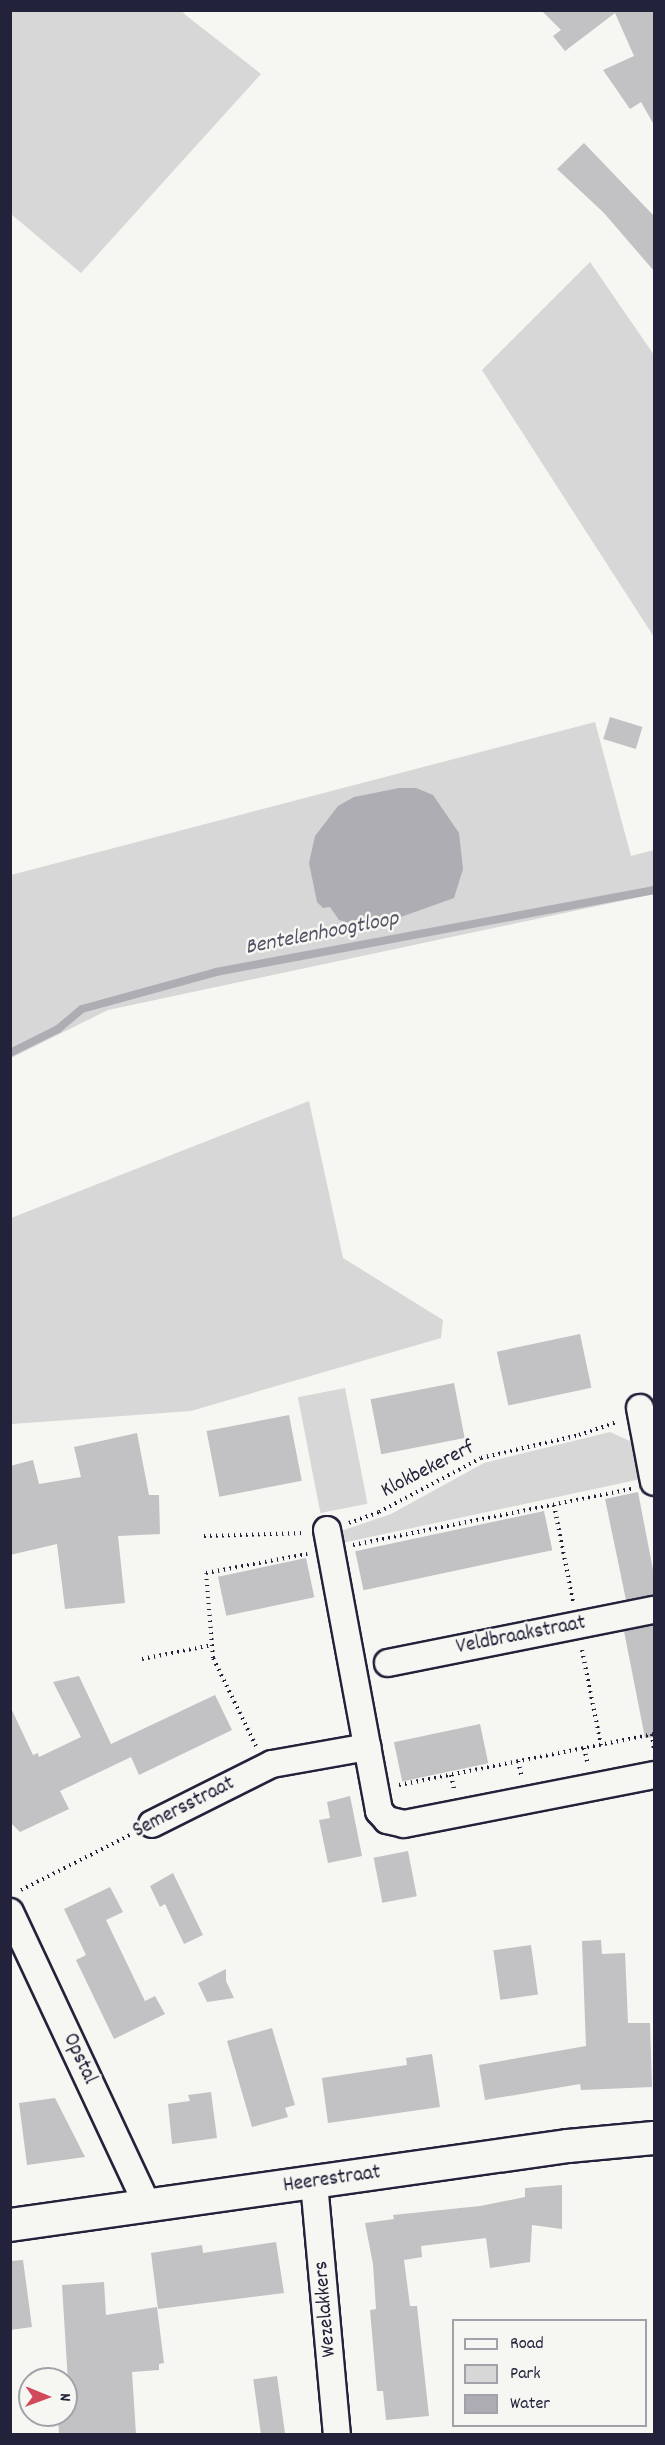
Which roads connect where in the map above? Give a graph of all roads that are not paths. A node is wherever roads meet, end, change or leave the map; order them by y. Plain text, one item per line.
1 (640, 1408) road end
2 (649, 1484) edge
3 (328, 1540) road end
4 (654, 1610) edge
5 (388, 1663) dead end
6 (367, 1747) junction
7 (654, 1775) edge
8 (152, 1824) road end
9 (14, 1902) edge
10 (654, 2138) edge
11 (314, 2183) junction
12 (147, 2205) junction
13 (10, 2225) edge
14 (337, 2434) edge

1 - 2 street
3 - 6 street
4 - 5 street, Veldbraakstraat
6 - 7 street
6 - 8 street, Semersstraat
9 - 12 street, Opstal
10 - 11 street, Heerestraat
11 - 12 street, Heerestraat
11 - 14 street, Wezelakkers
12 - 13 street, Heerestraat

